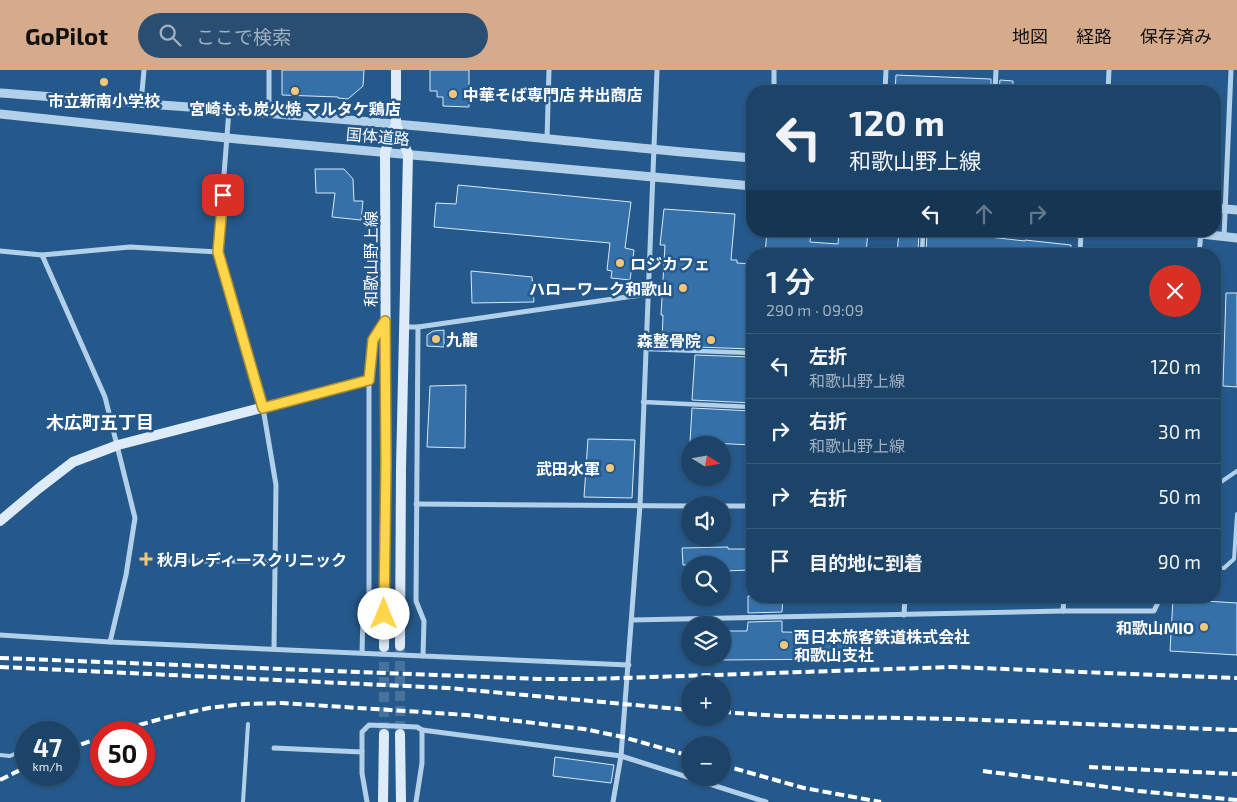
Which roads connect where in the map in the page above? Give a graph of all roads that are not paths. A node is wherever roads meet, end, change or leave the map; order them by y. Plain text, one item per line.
1 (144, 70) edge
2 (269, 70) edge
3 (396, 70) edge
4 (549, 70) edge
5 (658, 70) edge
6 (774, 70) edge
7 (886, 70) edge
8 (996, 70) edge
9 (1109, 70) edge
10 (1231, 70) edge
11 (774, 85) edge
12 (885, 85) edge
13 (995, 85) edge
14 (1108, 85) edge
15 (0, 93) edge
16 (141, 103) junction
17 (229, 110) junction
18 (270, 113) junction
19 (0, 114) edge
20 (396, 124) junction
21 (227, 138) junction
22 (547, 139) junction
23 (654, 151) junction
24 (385, 152) junction
25 (408, 154) junction
26 (746, 158) edge
27 (653, 176) junction
28 (746, 185) edge
29 (1221, 209) edge
30 (1225, 209) junction
31 (1237, 210) edge
32 (1221, 236) edge
33 (1224, 237) junction
34 (1237, 238) edge
35 (0, 251) edge
36 (218, 252) junction
37 (42, 255) junction
38 (648, 294) junction
39 (385, 321) junction
40 (404, 327) junction
41 (418, 327) junction
42 (647, 349) junction
43 (746, 352) edge
44 (369, 380) junction
45 (644, 402) junction
46 (746, 407) edge
47 (263, 408) junction
48 (118, 445) junction
49 (1237, 471) edge
50 (1221, 482) edge
51 (416, 504) junction
52 (640, 505) junction
53 (681, 506) edge
54 (731, 506) edge
55 (746, 506) edge
56 (1237, 514) edge
57 (0, 521) edge
58 (172, 561) dead end
59 (275, 561) junction
60 (1221, 568) edge
61 (905, 603) edge
62 (1064, 603) edge
63 (1158, 603) edge
64 (1064, 611) junction
65 (904, 615) junction
66 (632, 620) junction
67 (0, 635) edge
68 (110, 642) junction
69 (400, 646) tunnel mouth
70 (384, 647) tunnel mouth
71 (274, 648) junction
72 (362, 653) junction
73 (423, 656) junction
74 (629, 665) junction
75 (248, 724) dead end
76 (422, 730) junction
77 (384, 734) tunnel mouth
78 (400, 734) tunnel mouth
79 (274, 748) dead end
80 (362, 752) junction
81 (15, 754) edge
82 (0, 755) edge
83 (621, 756) junction
84 (243, 802) edge
85 (367, 802) edge
86 (383, 802) edge
87 (401, 802) edge
88 (416, 802) edge
89 (613, 802) edge
90 (766, 802) edge

1 - 16 street
2 - 18 street
3 - 20 main road, 和歌山野上線
4 - 22 street
5 - 23 street
6 - 11 street
7 - 12 street
8 - 13 street
9 - 14 street
10 - 30 street
15 - 16 street, 国体道路
16 - 17 street, 国体道路
17 - 18 street, 国体道路
17 - 21 street
18 - 20 street, 国体道路
19 - 21 street, 国体道路
20 - 22 street, 国体道路
20 - 24 main road, 和歌山野上線
20 - 25 main road, 和歌山野上線
21 - 24 street, 国体道路
21 - 36 street
22 - 23 street, 国体道路
23 - 26 street, 国体道路
23 - 27 street
24 - 25 street, 国体道路
24 - 39 main road, 和歌山野上線
25 - 27 street, 国体道路
25 - 40 main road, 和歌山野上線
27 - 28 street, 国体道路
27 - 38 street
29 - 30 street
30 - 31 street
30 - 33 street
32 - 33 street
33 - 34 street
35 - 37 street
36 - 37 street
36 - 47 street
37 - 48 street
38 - 41 street
38 - 42 street
39 - 44 main road, 和歌山野上線
39 - 70 main road
40 - 41 street
40 - 69 main road, 和歌山野上線
41 - 51 street
42 - 43 street
42 - 45 street
44 - 47 main road
44 - 72 street
45 - 46 street
45 - 52 street
47 - 48 main road
47 - 59 street
48 - 57 main road
48 - 68 street
49 - 50 lane
51 - 52 street
51 - 73 street
52 - 53 street
52 - 66 street
54 - 55 street
56 - 60 lane
58 - 59 street
59 - 71 street
61 - 65 street
62 - 64 street
63 - 64 street
64 - 65 street
65 - 66 street
66 - 74 street
67 - 68 street
68 - 71 street
71 - 72 street
72 - 73 street
73 - 74 street
74 - 83 street
75 - 84 lane
76 - 80 street
76 - 83 street
76 - 88 street
77 - 86 main road
78 - 87 main road
79 - 80 street
80 - 85 street
81 - 82 lane
83 - 89 street
83 - 90 street

